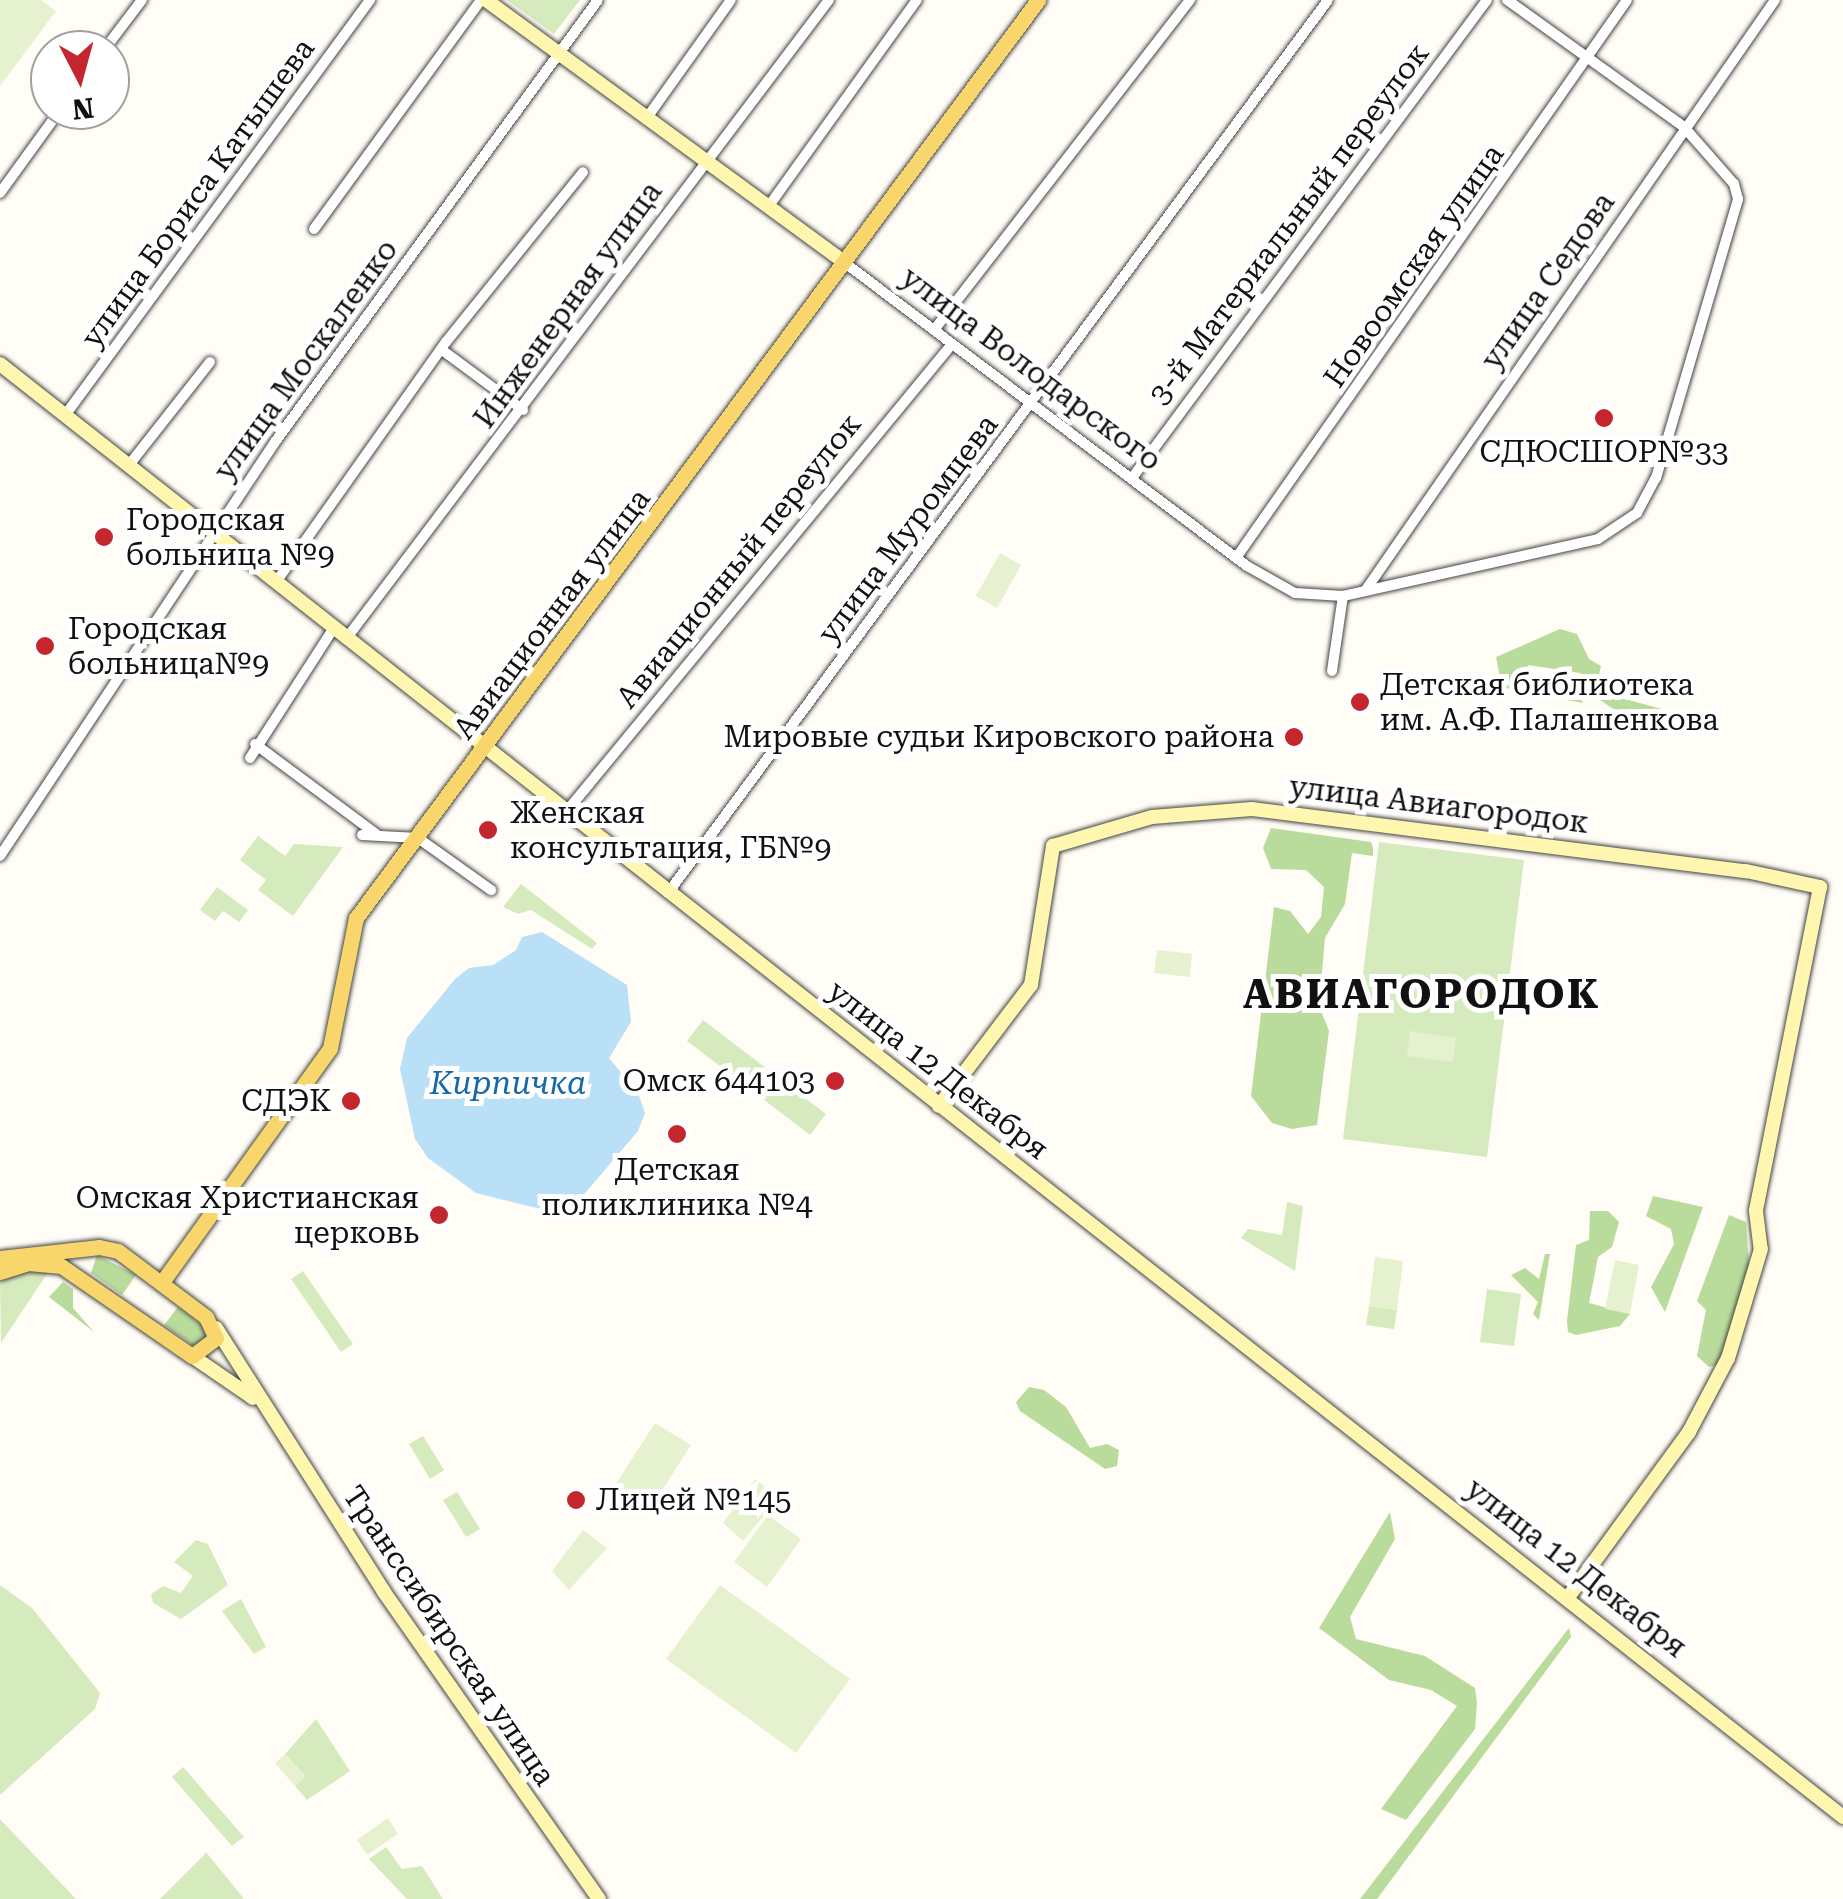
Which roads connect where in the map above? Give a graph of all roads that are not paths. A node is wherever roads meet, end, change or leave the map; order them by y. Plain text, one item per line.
1 (142, 0) edge
2 (370, 0) edge
3 (484, 0) edge
4 (598, 0) edge
5 (731, 0) edge
6 (829, 0) edge
7 (917, 0) edge
8 (1038, 0) edge
9 (1190, 0) edge
10 (1328, 0) edge
11 (1487, 0) edge
12 (1506, 0) edge
13 (1628, 0) edge
14 (1775, 0) edge
15 (119, 30) edge
16 (559, 54) junction
17 (1587, 58) junction
18 (646, 119) junction
19 (1684, 128) junction
20 (46, 130) edge
21 (704, 161) junction
22 (584, 172) dead end
23 (0, 193) edge
24 (768, 208) junction
25 (314, 229) dead end
26 (844, 263) junction
27 (934, 330) junction
28 (952, 344) junction
29 (442, 350) junction
30 (210, 362) dead end
31 (0, 364) edge
32 (1034, 404) junction
33 (524, 410) junction
34 (66, 414) junction
35 (129, 465) junction
36 (1132, 478) junction
37 (214, 533) junction
38 (1236, 558) junction
39 (276, 582) junction
40 (1364, 592) junction
41 (1343, 596) junction
42 (333, 629) junction
43 (346, 639) junction
44 (1332, 672) dead end
45 (256, 744) junction
46 (486, 748) junction
47 (250, 758) dead end
48 (566, 812) junction
49 (376, 834) junction
50 (362, 835) dead end
51 (418, 838) junction
52 (0, 856) edge
53 (492, 890) dead end
54 (668, 892) junction
55 (939, 1106) junction
56 (99, 1246) junction
57 (0, 1258) edge
58 (0, 1272) edge
59 (86, 1282) junction
60 (162, 1282) junction
61 (216, 1328) junction
62 (192, 1356) junction
63 (258, 1401) junction
64 (1569, 1596) junction
65 (1843, 1817) edge
66 (599, 1899) edge

1 - 15 street
2 - 34 street, улица Бориса Катышева
3 - 16 main road, улица Володарского
3 - 25 street
4 - 16 street, улица Москаленко
5 - 18 street
6 - 21 street, Инженерная улица
7 - 24 street
8 - 26 main road, Авиационная улица
9 - 27 street
10 - 32 street, улица Муромцева
11 - 36 street, 3-й Материальный переулок
12 - 17 street
13 - 17 street, Новоомская улица
14 - 19 street, улица Седова
16 - 18 main road, улица Володарского
16 - 37 street, улица Москаленко
17 - 19 street
17 - 38 street, Новоомская улица
18 - 21 main road, улица Володарского
19 - 40 street, улица Седова
19 - 40 street, улица Володарского
20 - 23 street
21 - 24 main road, улица Володарского
21 - 33 street, Инженерная улица
22 - 29 street
24 - 26 main road, улица Володарского
26 - 27 street, улица Володарского
26 - 46 main road, Авиационная улица
27 - 28 street, улица Володарского
28 - 32 street, улица Володарского
28 - 48 street, Авиационный переулок
29 - 33 street
29 - 39 street
30 - 35 street
31 - 34 main road, улица 12 Декабря
32 - 36 street, улица Володарского
32 - 54 street, улица Муромцева
33 - 43 street, Инженерная улица
34 - 35 main road, улица 12 Декабря
35 - 37 main road, улица 12 Декабря
36 - 38 street, улица Володарского
37 - 39 main road, улица 12 Декабря
37 - 52 street, улица Москаленко
38 - 41 street, улица Володарского
39 - 42 main road, улица 12 Декабря
40 - 41 street, улица Володарского
41 - 44 street
42 - 43 main road, улица 12 Декабря
42 - 45 street
43 - 46 main road, улица 12 Декабря
45 - 47 street
45 - 49 street
46 - 48 main road, улица 12 Декабря
46 - 51 main road, Авиационная улица
48 - 54 main road, улица 12 Декабря
49 - 50 street
49 - 51 street
51 - 53 street
51 - 60 main road, Авиационная улица
54 - 55 main road, улица 12 Декабря
55 - 64 main road, улица 12 Декабря
55 - 64 main road, улица Авиагородок
56 - 57 main road
56 - 59 main road
56 - 60 main road
58 - 59 main road
59 - 62 main road
60 - 61 main road
61 - 62 main road
61 - 63 main road, Транссибирская улица
62 - 63 main road
63 - 66 main road, Транссибирская улица
64 - 65 main road, улица 12 Декабря

